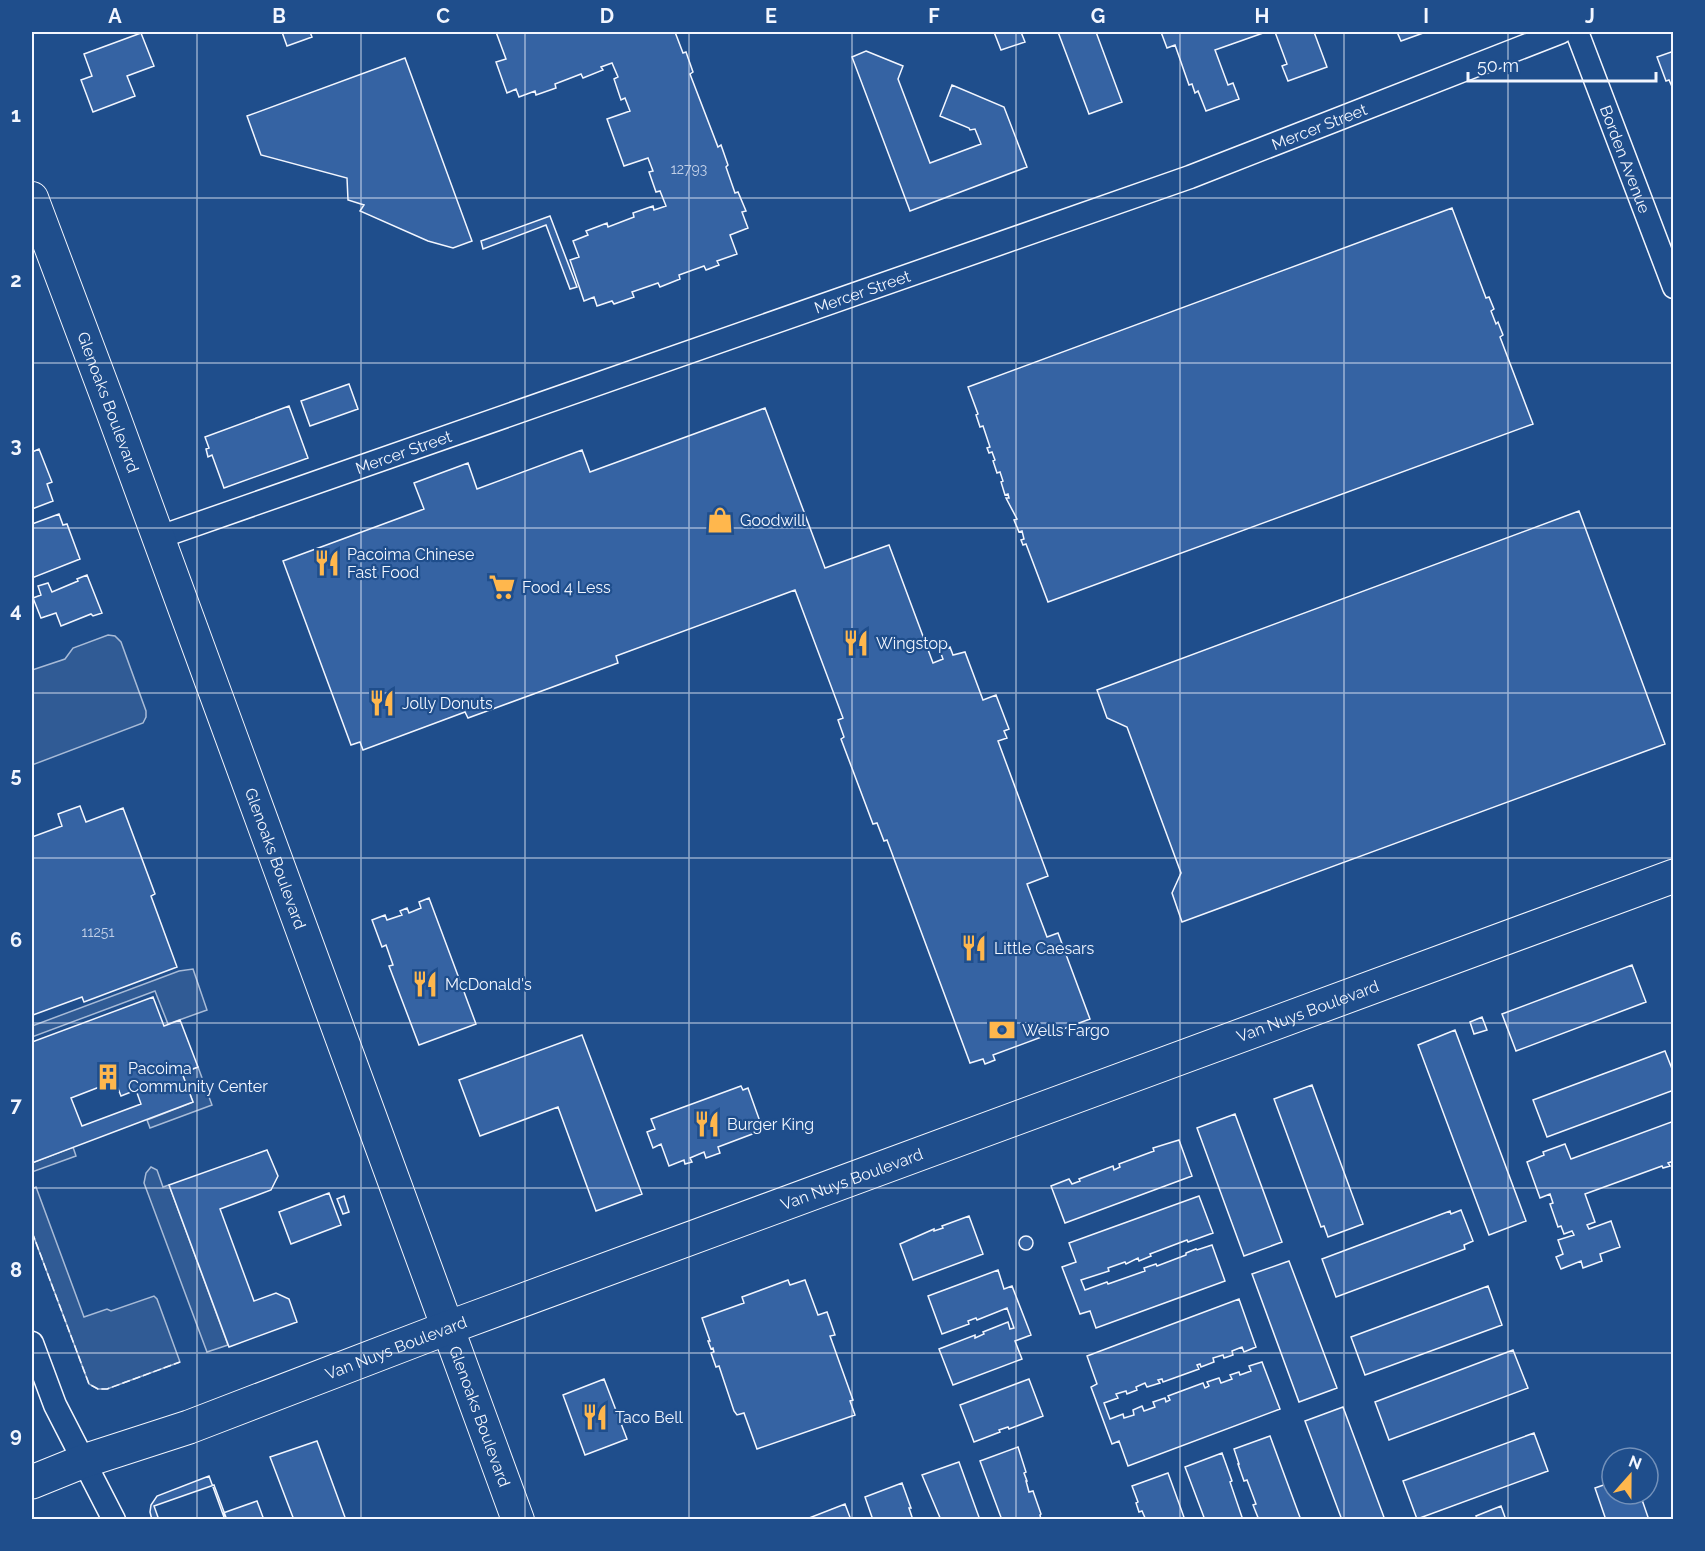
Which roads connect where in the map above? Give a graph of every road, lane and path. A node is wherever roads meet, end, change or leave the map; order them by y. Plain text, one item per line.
1 (1561, 32) edge
2 (1577, 32) edge
3 (32, 198) edge
4 (1674, 287) edge
5 (157, 537) junction
6 (1674, 876) edge
7 (447, 1328) junction
8 (32, 1343) edge
9 (84, 1461) junction
10 (32, 1482) edge
11 (114, 1520) edge
12 (518, 1520) edge

1 - 5 street, Mercer Street
2 - 4 street, Borden Avenue
3 - 5 main road, Glenoaks Boulevard
5 - 7 main road, Glenoaks Boulevard
6 - 7 main road, Van Nuys Boulevard
7 - 9 main road, Van Nuys Boulevard
7 - 12 main road, Glenoaks Boulevard
8 - 9 street
9 - 10 main road, Van Nuys Boulevard
9 - 11 street

